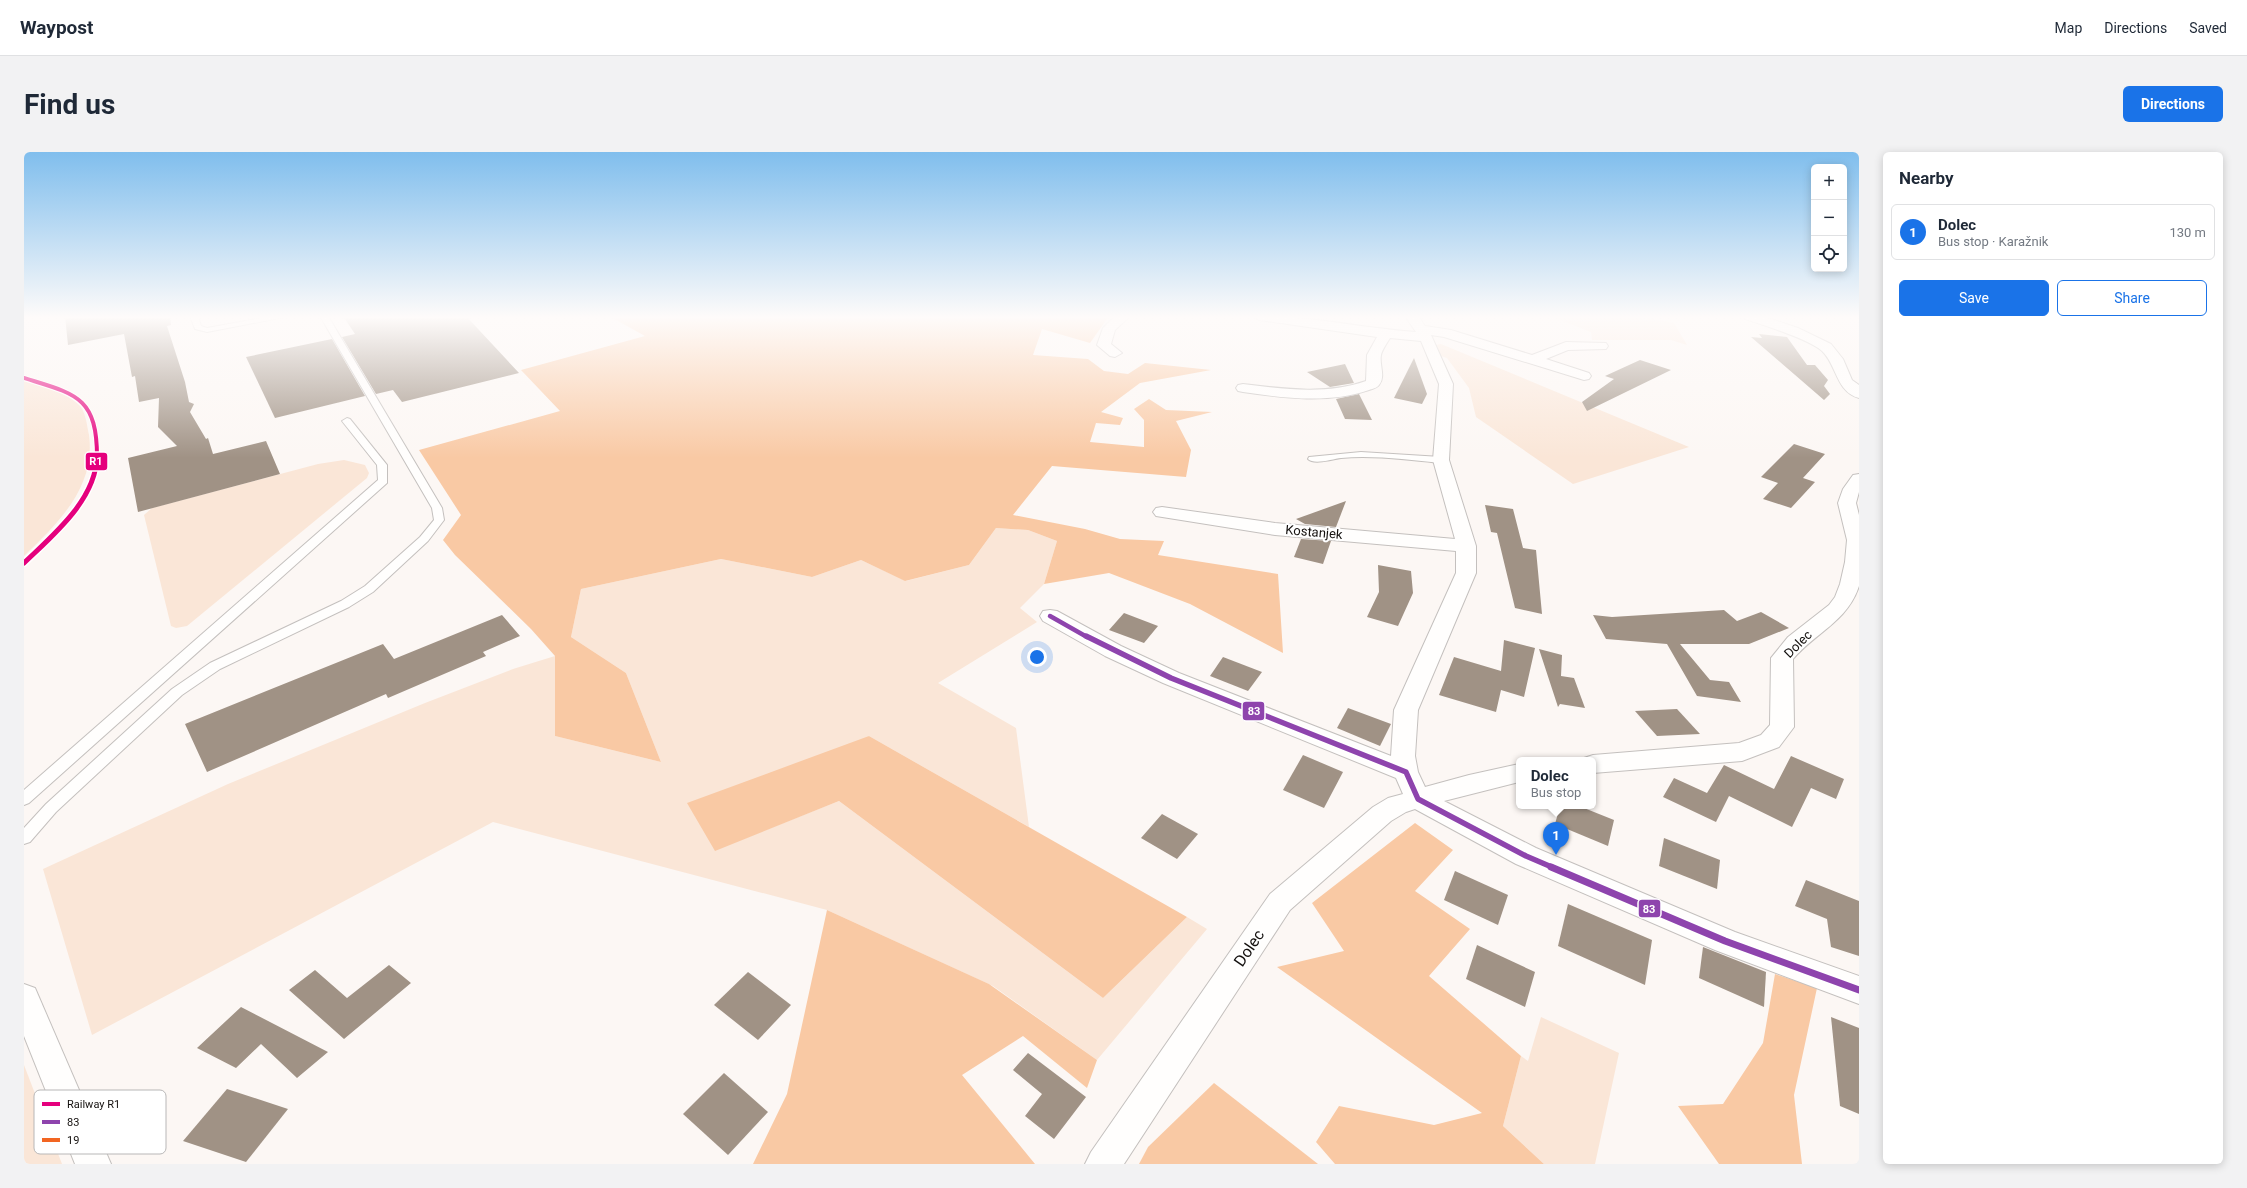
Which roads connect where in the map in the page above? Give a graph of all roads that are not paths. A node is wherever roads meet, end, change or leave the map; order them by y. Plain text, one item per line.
1 (352, 363) edge
2 (1374, 363) edge
3 (1436, 363) edge
4 (1542, 363) edge
5 (1838, 363) edge
6 (1584, 376) dead end
7 (1243, 388) dead end
8 (1859, 393) edge
9 (347, 421) dead end
10 (1313, 459) dead end
11 (1441, 460) junction
12 (1859, 479) edge
13 (1162, 512) dead end
14 (1466, 546) junction
15 (1050, 616) dead end
16 (1596, 764) edge
17 (1406, 772) junction
18 (1516, 774) edge
19 (24, 799) edge
20 (1418, 799) junction
21 (24, 838) edge
22 (1859, 990) edge
23 (24, 998) edge
24 (62, 1090) edge
25 (89, 1154) edge
26 (93, 1164) edge
27 (1103, 1164) edge

1 - 21 lane
2 - 7 street
3 - 11 street
4 - 6 street
5 - 8 street
9 - 19 lane
10 - 11 lane
11 - 14 street
12 - 16 street, Dolec
13 - 14 street, Kostanjek
14 - 17 street
15 - 17 street
17 - 20 street
18 - 20 street, Dolec
20 - 22 street
20 - 27 street, Dolec
23 - 24 street
25 - 26 street

